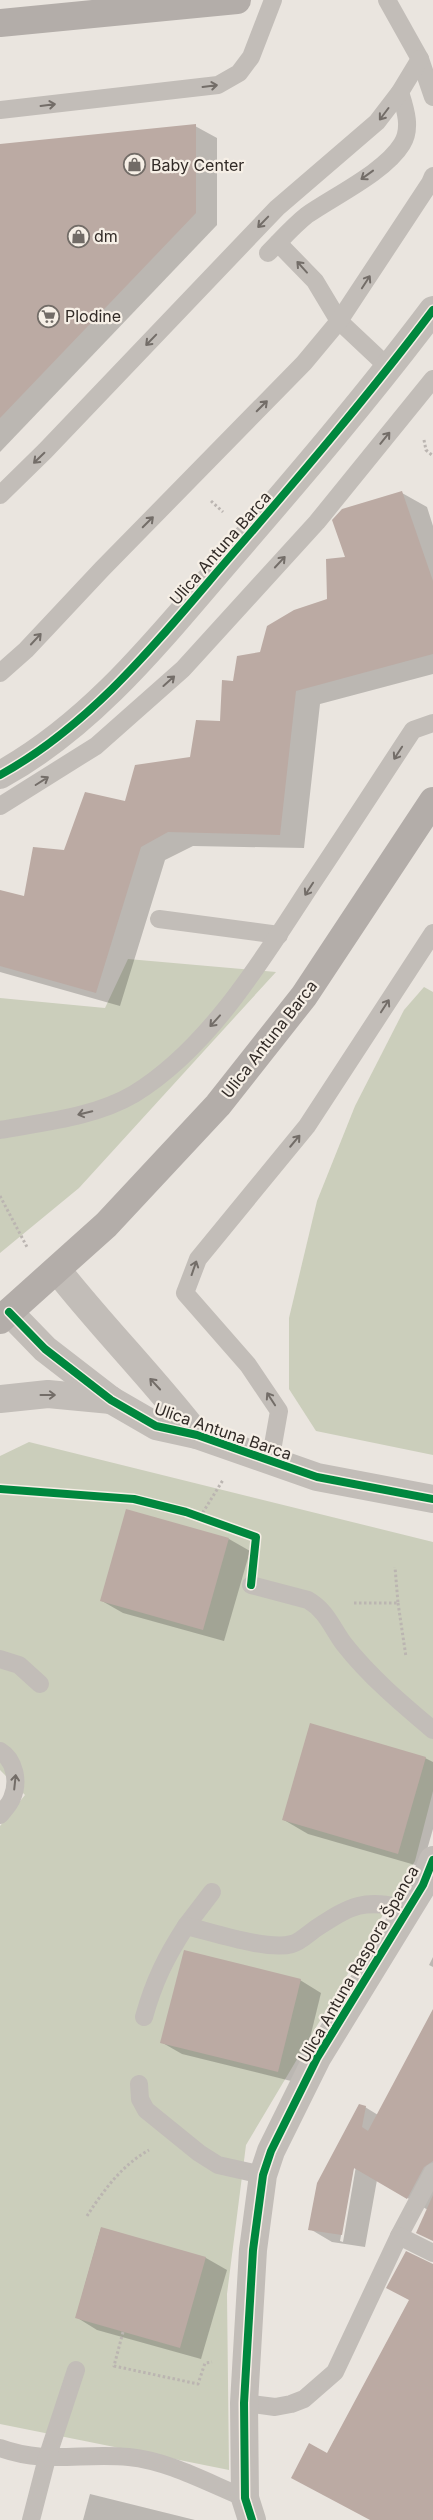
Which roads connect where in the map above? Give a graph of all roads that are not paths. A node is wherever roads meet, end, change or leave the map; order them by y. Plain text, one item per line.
1 (237, 0) edge
2 (273, 0) edge
3 (387, 0) edge
4 (0, 23) edge
5 (420, 59) junction
6 (400, 92) junction
7 (433, 97) edge
8 (0, 110) edge
9 (433, 176) edge
10 (433, 310) edge
11 (340, 321) junction
12 (389, 368) junction
13 (433, 379) edge
14 (0, 495) edge
15 (0, 673) edge
16 (433, 723) edge
17 (0, 776) edge
18 (433, 801) edge
19 (0, 806) edge
20 (159, 919) dead end
21 (433, 933) edge
22 (279, 935) junction
23 (0, 1130) edge
24 (58, 1270) junction
25 (4, 1316) edge
26 (0, 1399) edge
27 (111, 1400) junction
28 (197, 1435) junction
29 (270, 1462) junction
30 (433, 1499) edge
31 (251, 1585) road end
32 (0, 1659) edge
33 (40, 1684) dead end
34 (433, 1730) edge
35 (0, 1751) edge
36 (0, 1815) edge
37 (433, 1860) edge
38 (428, 1887) edge
39 (212, 1892) dead end
40 (408, 1909) junction
41 (186, 1926) junction
42 (144, 2016) dead end
43 (139, 2084) dead end
44 (433, 2172) edge
45 (263, 2175) junction
46 (399, 2236) junction
47 (433, 2253) edge
48 (76, 2370) dead end
49 (244, 2403) junction
50 (0, 2448) edge
51 (47, 2458) junction
52 (248, 2513) edge
53 (31, 2520) edge

1 - 4 main road
8 -> 2 lane
3 - 5 lane
5 - 6 lane
5 - 7 lane
6 - 11 lane
6 -> 14 lane
11 -> 9 lane
10 - 12 street, Ulica Antuna Barca
11 - 12 lane
15 -> 11 lane
12 - 17 street, Ulica Antuna Barca
19 -> 13 lane
16 -> 22 lane
18 - 24 main road, Ulica Antuna Barca
20 - 22 lane
29 -> 21 lane
22 -> 23 lane
24 - 25 main road
28 -> 24 street, Ulica Antuna Barca
25 - 27 street, Ulica Antuna Barca
26 -> 27 street, Ulica Antuna Barca
27 - 28 street, Ulica Antuna Barca
28 - 29 street, Ulica Antuna Barca
29 - 30 street, Ulica Antuna Barca
31 - 34 lane
32 - 33 lane
36 -> 35 lane
37 - 38 street, Ulica Antuna Raspora Španca
38 - 40 street, Ulica Antuna Raspora Španca
39 - 41 lane
40 - 41 lane
40 - 45 street, Ulica Antuna Raspora Španca
41 - 42 lane
43 - 45 lane
44 - 46 lane
45 - 49 street, Ulica Antuna Raspora Španca
46 - 47 lane
46 - 49 lane
48 - 51 lane
49 - 52 street, Ulica Antuna Raspora Španca
50 - 51 lane
51 - 52 lane
51 - 53 lane

